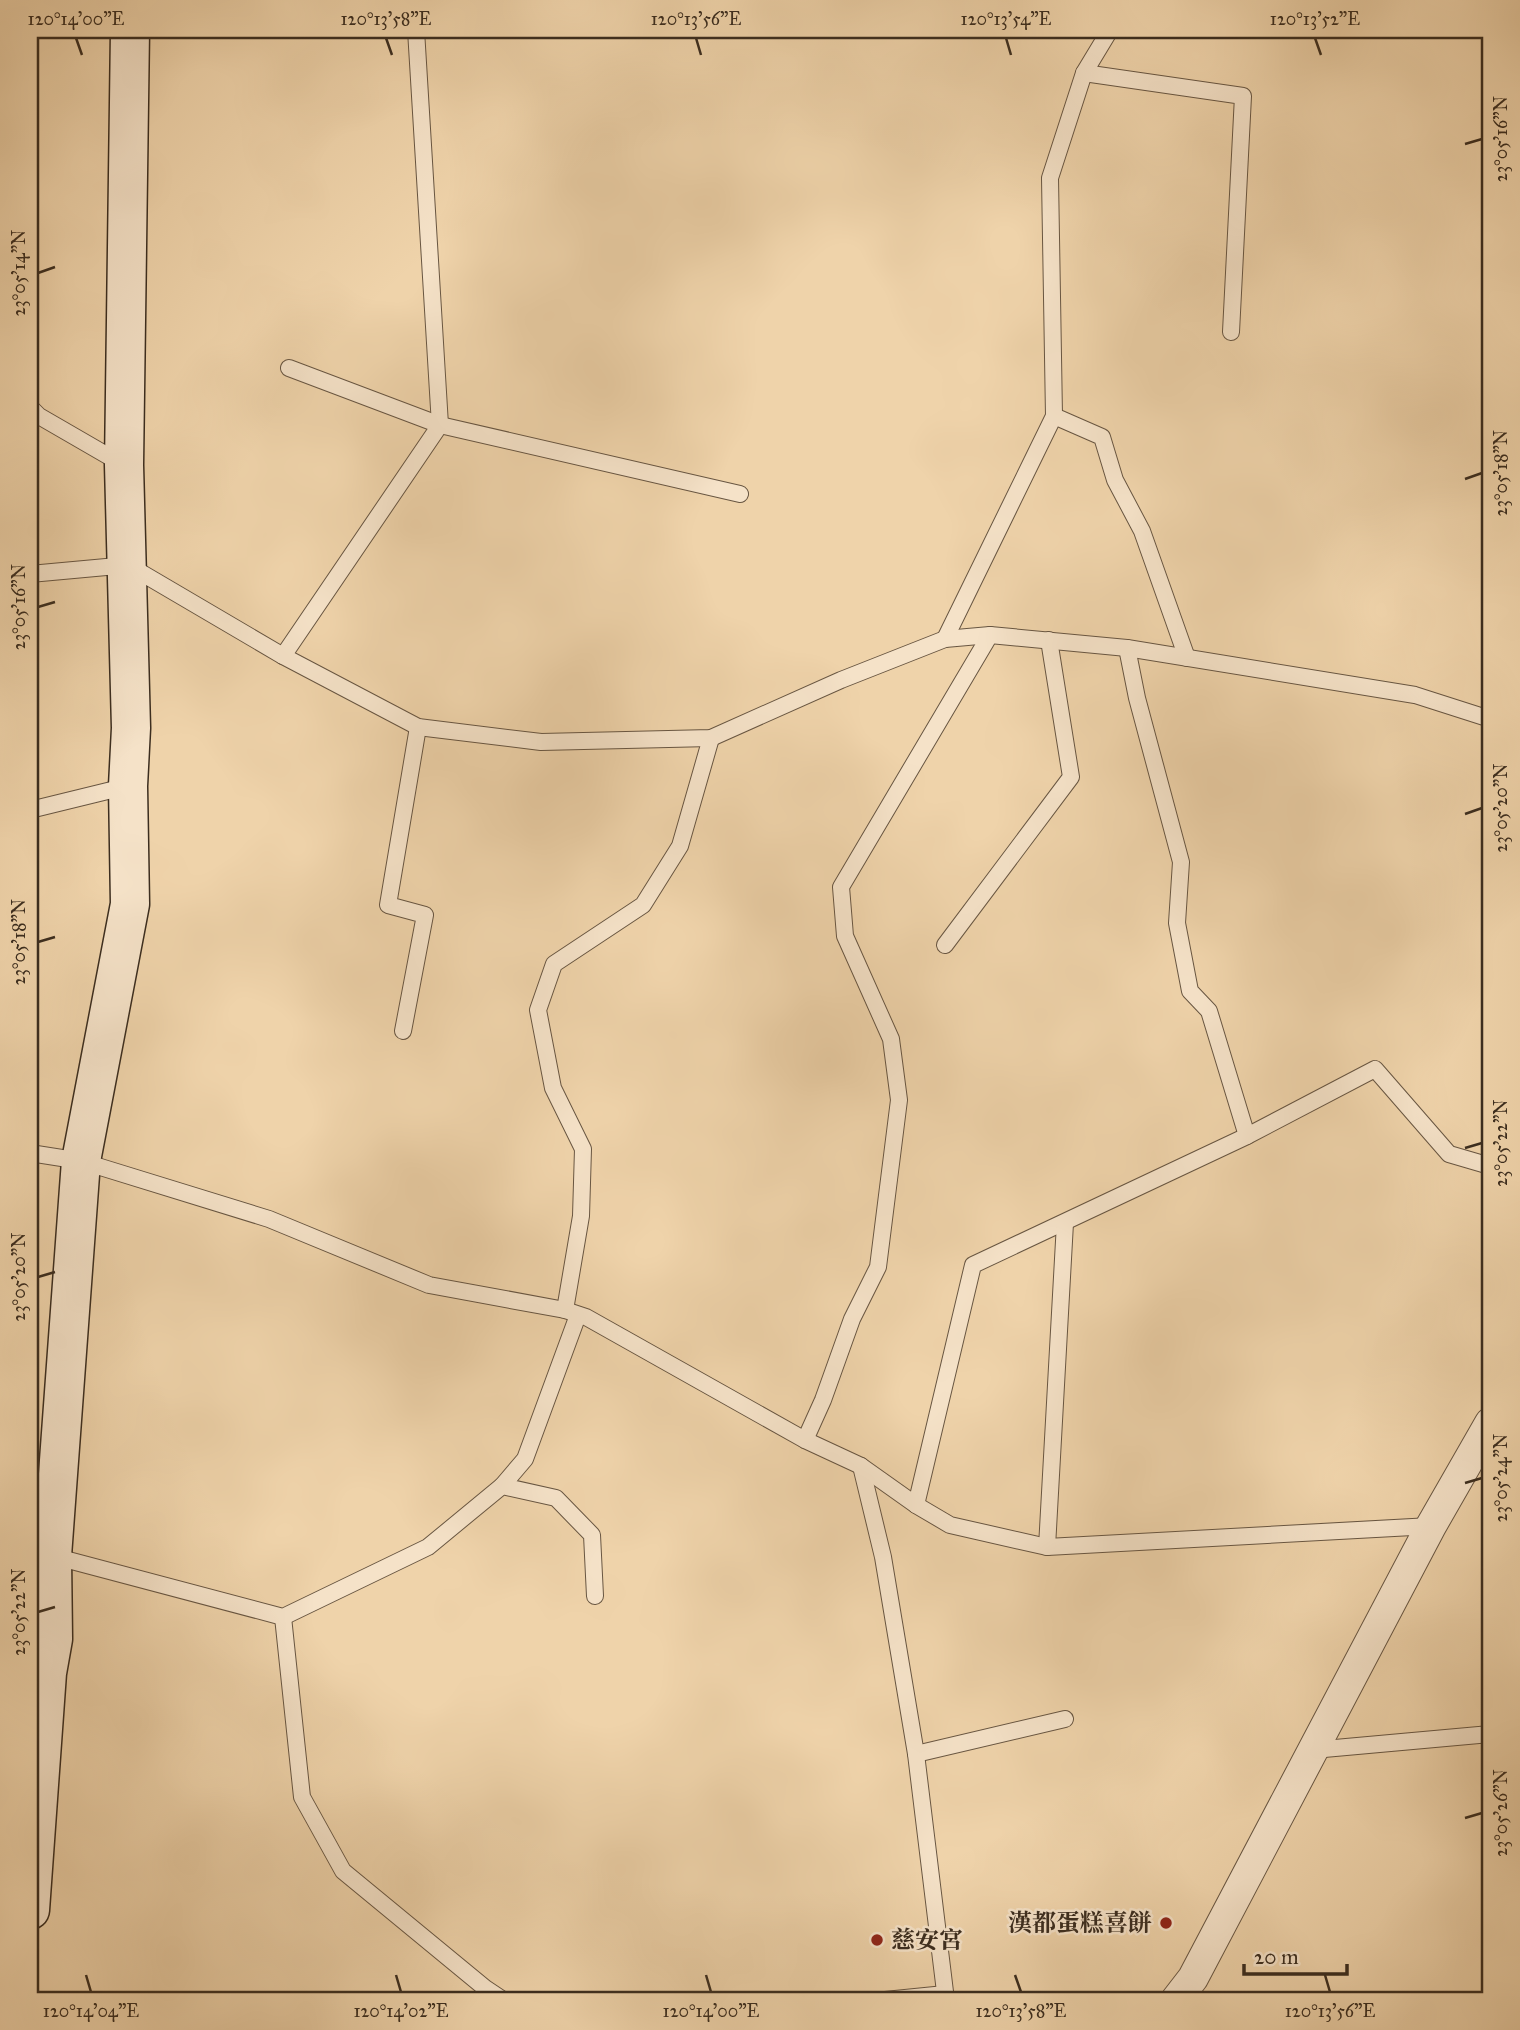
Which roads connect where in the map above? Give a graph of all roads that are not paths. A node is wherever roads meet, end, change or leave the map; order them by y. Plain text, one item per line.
1 (130, 30) edge
2 (416, 30) edge
3 (1110, 30) edge
4 (1084, 73) junction
5 (1231, 332) dead end
6 (289, 368) dead end
7 (30, 407) edge
8 (1054, 416) junction
9 (440, 425) junction
10 (124, 465) junction
11 (740, 494) dead end
12 (128, 565) junction
13 (30, 574) edge
14 (990, 635) junction
15 (945, 639) junction
16 (1049, 640) junction
17 (1127, 648) junction
18 (283, 656) junction
19 (1186, 658) junction
20 (1490, 719) edge
21 (418, 727) junction
22 (711, 737) junction
23 (128, 786) junction
24 (30, 810) edge
25 (945, 945) dead end
26 (404, 1031) dead end
27 (1247, 1136) junction
28 (30, 1153) edge
29 (81, 1161) junction
30 (1490, 1166) edge
31 (1065, 1223) junction
32 (572, 1312) junction
33 (1490, 1423) edge
34 (805, 1440) junction
35 (861, 1466) junction
36 (502, 1486) junction
37 (916, 1506) junction
38 (1431, 1526) junction
39 (1047, 1547) junction
40 (52, 1556) junction
41 (595, 1596) dead end
42 (283, 1617) junction
43 (1065, 1719) dead end
44 (1490, 1734) edge
45 (1313, 1750) junction
46 (916, 1754) junction
47 (30, 1910) edge
48 (945, 1997) edge
49 (503, 2000) edge
50 (885, 2000) edge
51 (1177, 2000) edge

1 - 10 street
2 - 9 lane
3 - 4 lane
4 - 5 lane
4 - 8 lane
6 - 9 lane
7 - 10 lane
8 - 15 lane
8 - 19 lane
9 - 11 lane
9 - 18 lane
10 - 12 street
12 - 13 lane
12 - 18 lane
12 - 23 street
14 - 15 lane
14 - 16 lane
14 - 34 lane
15 - 22 lane
16 - 17 lane
16 - 25 lane
17 - 19 lane
17 - 27 lane
18 - 21 lane
19 - 20 lane
21 - 22 lane
21 - 26 lane
22 - 32 lane
23 - 24 lane
23 - 29 street
27 - 30 lane
27 - 31 lane
28 - 29 lane
29 - 32 lane
29 - 40 street
31 - 37 lane
31 - 39 lane
32 - 34 lane
32 - 36 lane
33 - 38 street
34 - 35 lane
35 - 37 lane
35 - 46 lane
36 - 41 lane
36 - 42 lane
37 - 39 lane
38 - 39 lane
38 - 45 street
40 - 42 lane
40 - 47 street
42 - 49 lane
43 - 46 lane
44 - 45 lane
45 - 51 street
46 - 48 lane
48 - 50 lane

